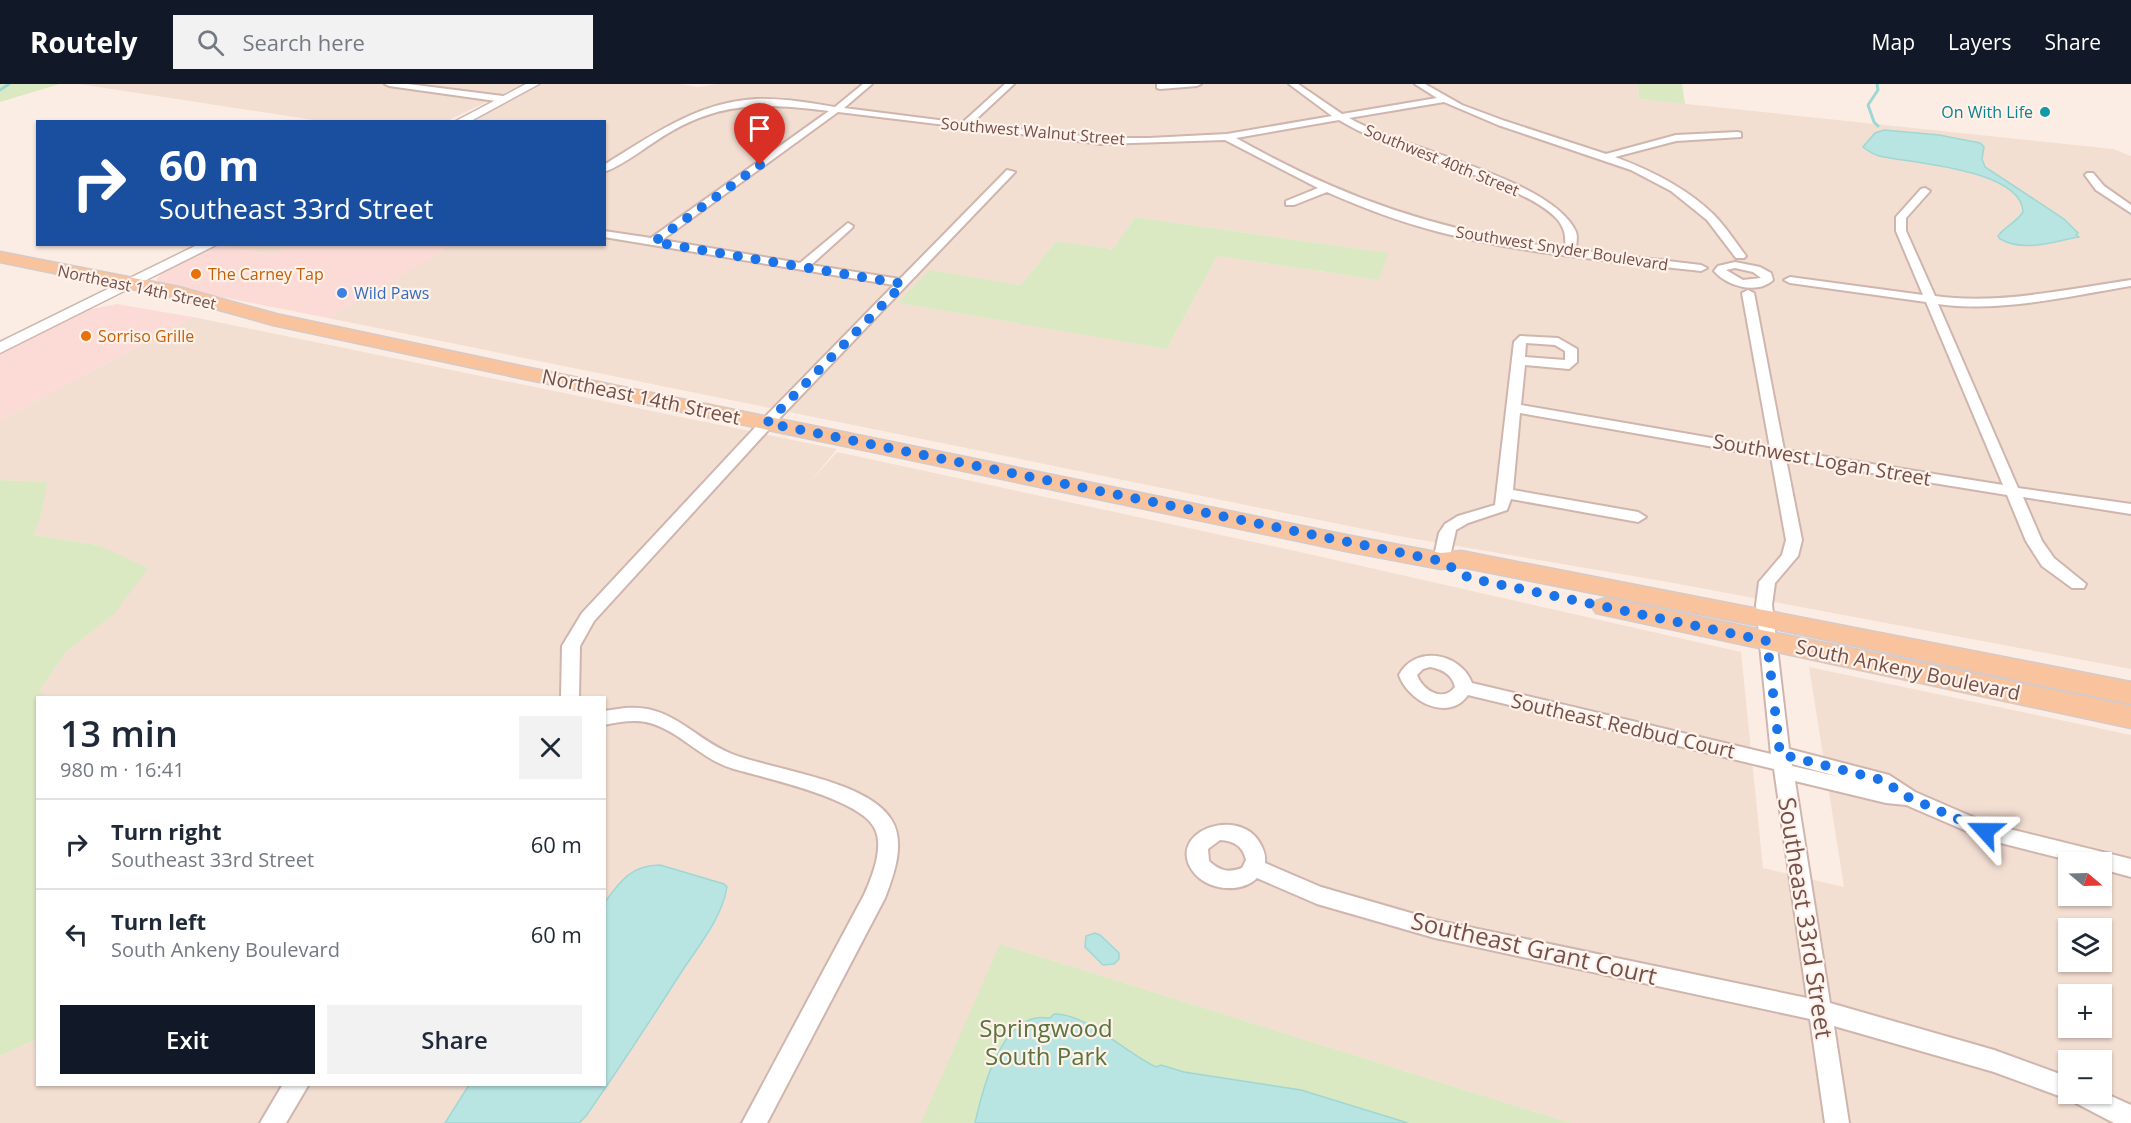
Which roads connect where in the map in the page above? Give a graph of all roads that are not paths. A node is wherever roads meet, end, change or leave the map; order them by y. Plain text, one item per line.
1 (389, 84) edge
2 (534, 84) edge
3 (868, 84) edge
4 (1010, 84) edge
5 (1197, 84) edge
6 (1293, 84) edge
7 (1419, 84) edge
8 (1160, 86) dead end
9 (503, 99) junction
10 (1444, 99) junction
11 (835, 109) junction
12 (1341, 117) junction
13 (463, 120) edge
14 (963, 126) junction
15 (1738, 135) dead end
16 (1227, 137) junction
17 (1608, 156) junction
18 (606, 168) edge
19 (1010, 172) dead end
20 (2090, 175) dead end
21 (1326, 189) junction
22 (1925, 191) dead end
23 (1290, 203) dead end
24 (2131, 210) edge
25 (848, 226) dead end
26 (606, 234) edge
27 (654, 242) junction
28 (207, 246) edge
29 (1570, 251) junction
30 (1740, 256) junction
31 (0, 257) edge
32 (802, 267) junction
33 (1724, 269) junction
34 (0, 273) edge
35 (1755, 280) junction
36 (131, 283) junction
37 (2131, 283) edge
38 (903, 284) junction
39 (2112, 286) junction
40 (2131, 295) edge
41 (106, 296) junction
42 (1932, 301) junction
43 (273, 319) junction
44 (0, 348) edge
45 (1519, 360) dead end
46 (1515, 408) junction
47 (767, 423) junction
48 (1777, 453) junction
49 (1505, 492) junction
50 (2012, 492) junction
51 (2131, 509) edge
52 (1638, 518) dead end
53 (1397, 554) joint
54 (1441, 561) junction
55 (2078, 584) dead end
56 (1766, 629) junction
57 (1464, 688) dead end
58 (2131, 693) edge
59 (570, 696) edge
60 (2131, 717) edge
61 (606, 718) edge
62 (1782, 763) junction
63 (1254, 867) dead end
64 (2131, 868) edge
65 (1820, 1011) junction
66 (2058, 1085) edge
67 (296, 1086) edge
68 (2101, 1104) edge
69 (2131, 1118) edge
70 (272, 1123) edge
71 (753, 1123) edge
72 (1837, 1123) edge

1 - 9 street
2 - 9 street
3 - 11 street
4 - 14 street
5 - 8 street
6 - 12 street, Southwest 40th Street
7 - 10 street
9 - 13 street
10 - 12 street, Southwest Walnut Street
10 - 17 street
11 - 14 street, Southwest Walnut Street
11 - 18 street, Southwest Walnut Street
11 - 27 street
12 - 16 street, Southwest Walnut Street
12 - 29 street, Southwest 40th Street
14 - 16 street, Southwest Walnut Street
15 - 17 street
16 - 21 street, Southwest Snyder Boulevard
17 - 30 street
19 - 38 street
20 - 24 street
21 - 23 street
21 - 29 street, Southwest Snyder Boulevard
22 - 42 street
25 - 32 street
26 - 27 street
27 - 32 street
28 - 36 street
29 - 33 street, Southwest Snyder Boulevard
30 - 33 street
30 - 35 street
31 - 36 main road, Northeast 14th Street
32 - 38 street
33 - 35 street
33 - 35 street, Southwest Snyder Boulevard
34 - 41 main road, Northeast 14th Street
35 - 42 street
35 - 48 street, Southeast 33rd Street
36 - 41 street
36 - 43 main road, Northeast 14th Street
37 - 39 street
38 - 47 street
39 - 40 street
39 - 42 street
41 - 43 main road, Northeast 14th Street
41 - 44 street
42 - 50 street
43 - 47 main road, Northeast 14th Street
45 - 46 street
46 - 48 street, Southwest Logan Street
46 - 49 street
47 - 53 main road, Northeast 14th Street
47 - 59 street
48 - 50 street, Southwest Logan Street
48 - 56 street, Southeast 33rd Street
49 - 52 street
49 - 54 street
50 - 51 street, Southwest Logan Street
50 - 55 street
53 - 54 main road, South Ankeny Boulevard
54 - 56 main road, South Ankeny Boulevard
56 - 58 main road, South Ankeny Boulevard
56 - 60 main road, South Ankeny Boulevard
56 - 62 street, Southeast 33rd Street
57 - 62 street, Southeast Redbud Court
61 - 71 street
62 - 64 street, Southeast Redbud Court
62 - 65 street, Southeast 33rd Street
63 - 65 street, Southeast Grant Court
65 - 66 street, Southeast Grant Court
65 - 72 street, Southeast 33rd Street
67 - 70 street
68 - 69 street

